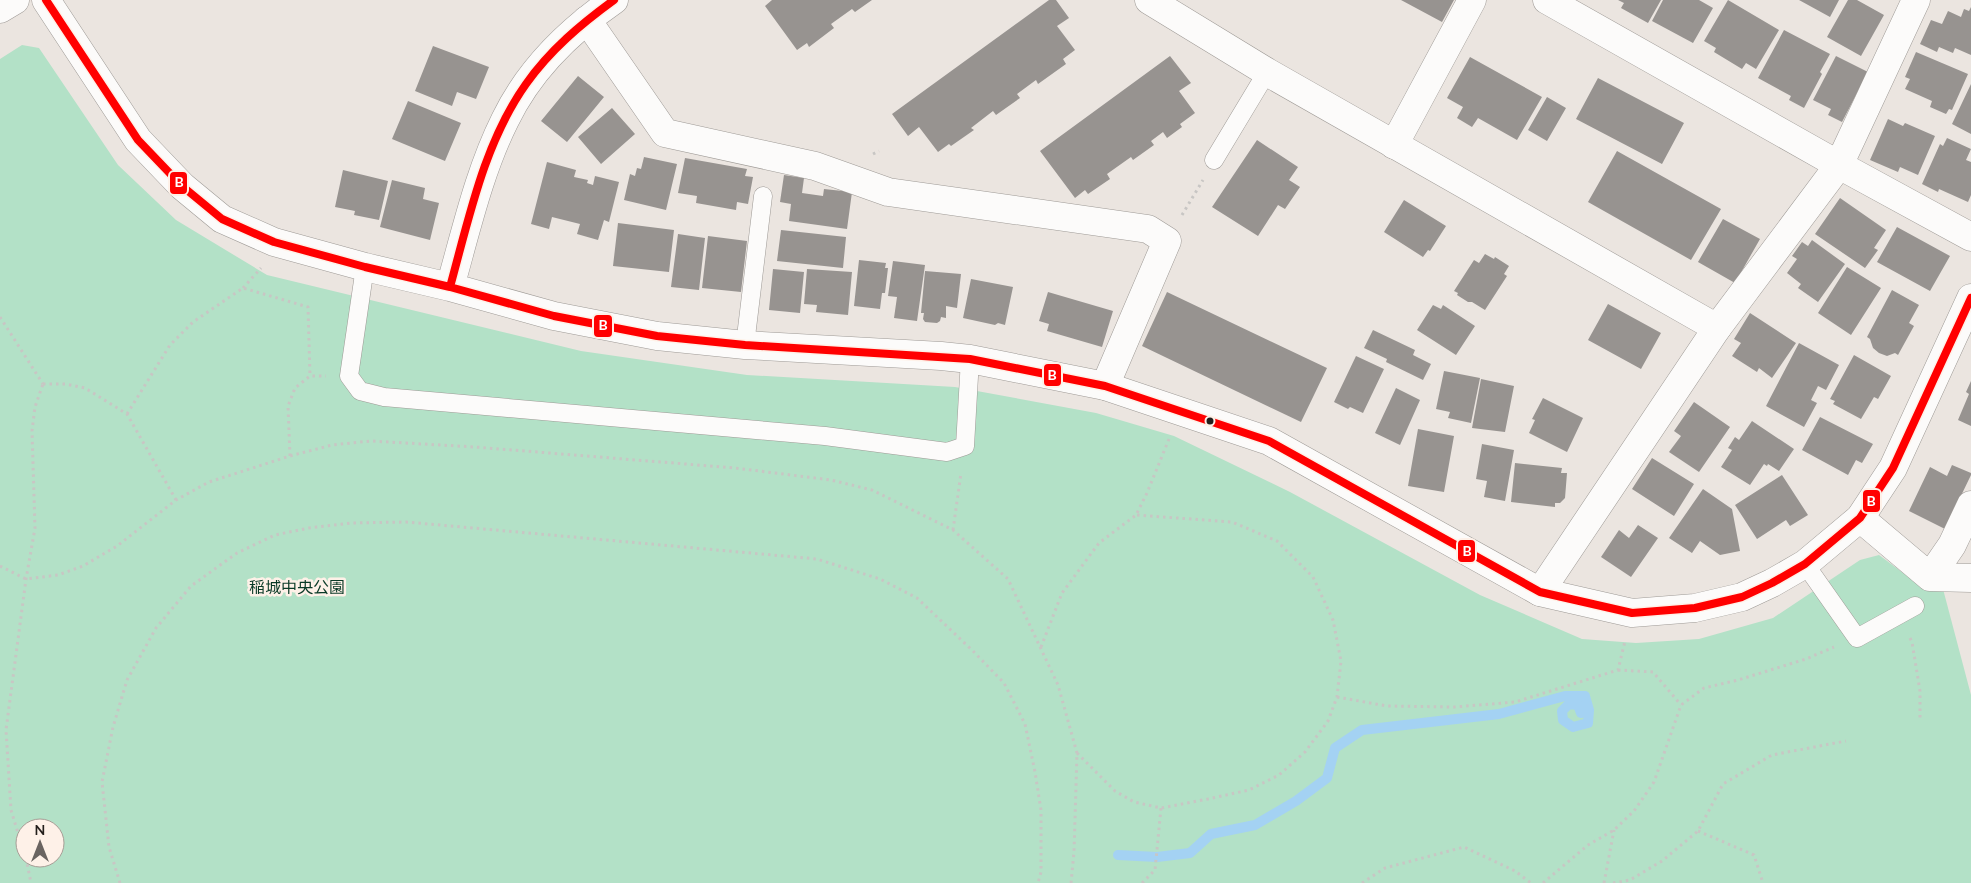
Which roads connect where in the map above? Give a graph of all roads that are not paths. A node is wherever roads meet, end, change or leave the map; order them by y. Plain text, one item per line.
1 (14, 0) edge
2 (46, 0) edge
3 (614, 0) edge
4 (1149, 0) edge
5 (1472, 0) edge
6 (1547, 0) edge
7 (1916, 0) edge
8 (0, 9) edge
9 (587, 20) junction
10 (1267, 72) junction
11 (1394, 145) junction
12 (1214, 160) road end
13 (1839, 165) junction
14 (763, 196) dead end
15 (1971, 237) edge
16 (365, 267) junction
17 (450, 287) junction
18 (1971, 298) edge
19 (1717, 328) junction
20 (745, 345) junction
21 (970, 359) junction
22 (1106, 386) junction
23 (1971, 505) edge
24 (1860, 518) junction
25 (1805, 564) junction
26 (1930, 577) junction
27 (1971, 578) edge
28 (1540, 592) junction
29 (1915, 606) dead end

1 - 8 street
2 - 16 street
3 - 9 street
4 - 10 street
5 - 11 street
6 - 13 street
7 - 13 street
9 - 17 street
9 - 22 street
10 - 11 street
10 - 12 lane
11 - 19 street
13 - 15 street
13 - 19 street
14 - 20 lane
16 - 17 street
16 - 21 lane
17 - 20 street
18 - 24 street
19 - 28 street
20 - 21 street
21 - 22 street
22 - 28 street
23 - 26 street
24 - 25 street
24 - 26 street
25 - 28 street
25 - 29 lane
26 - 27 street

